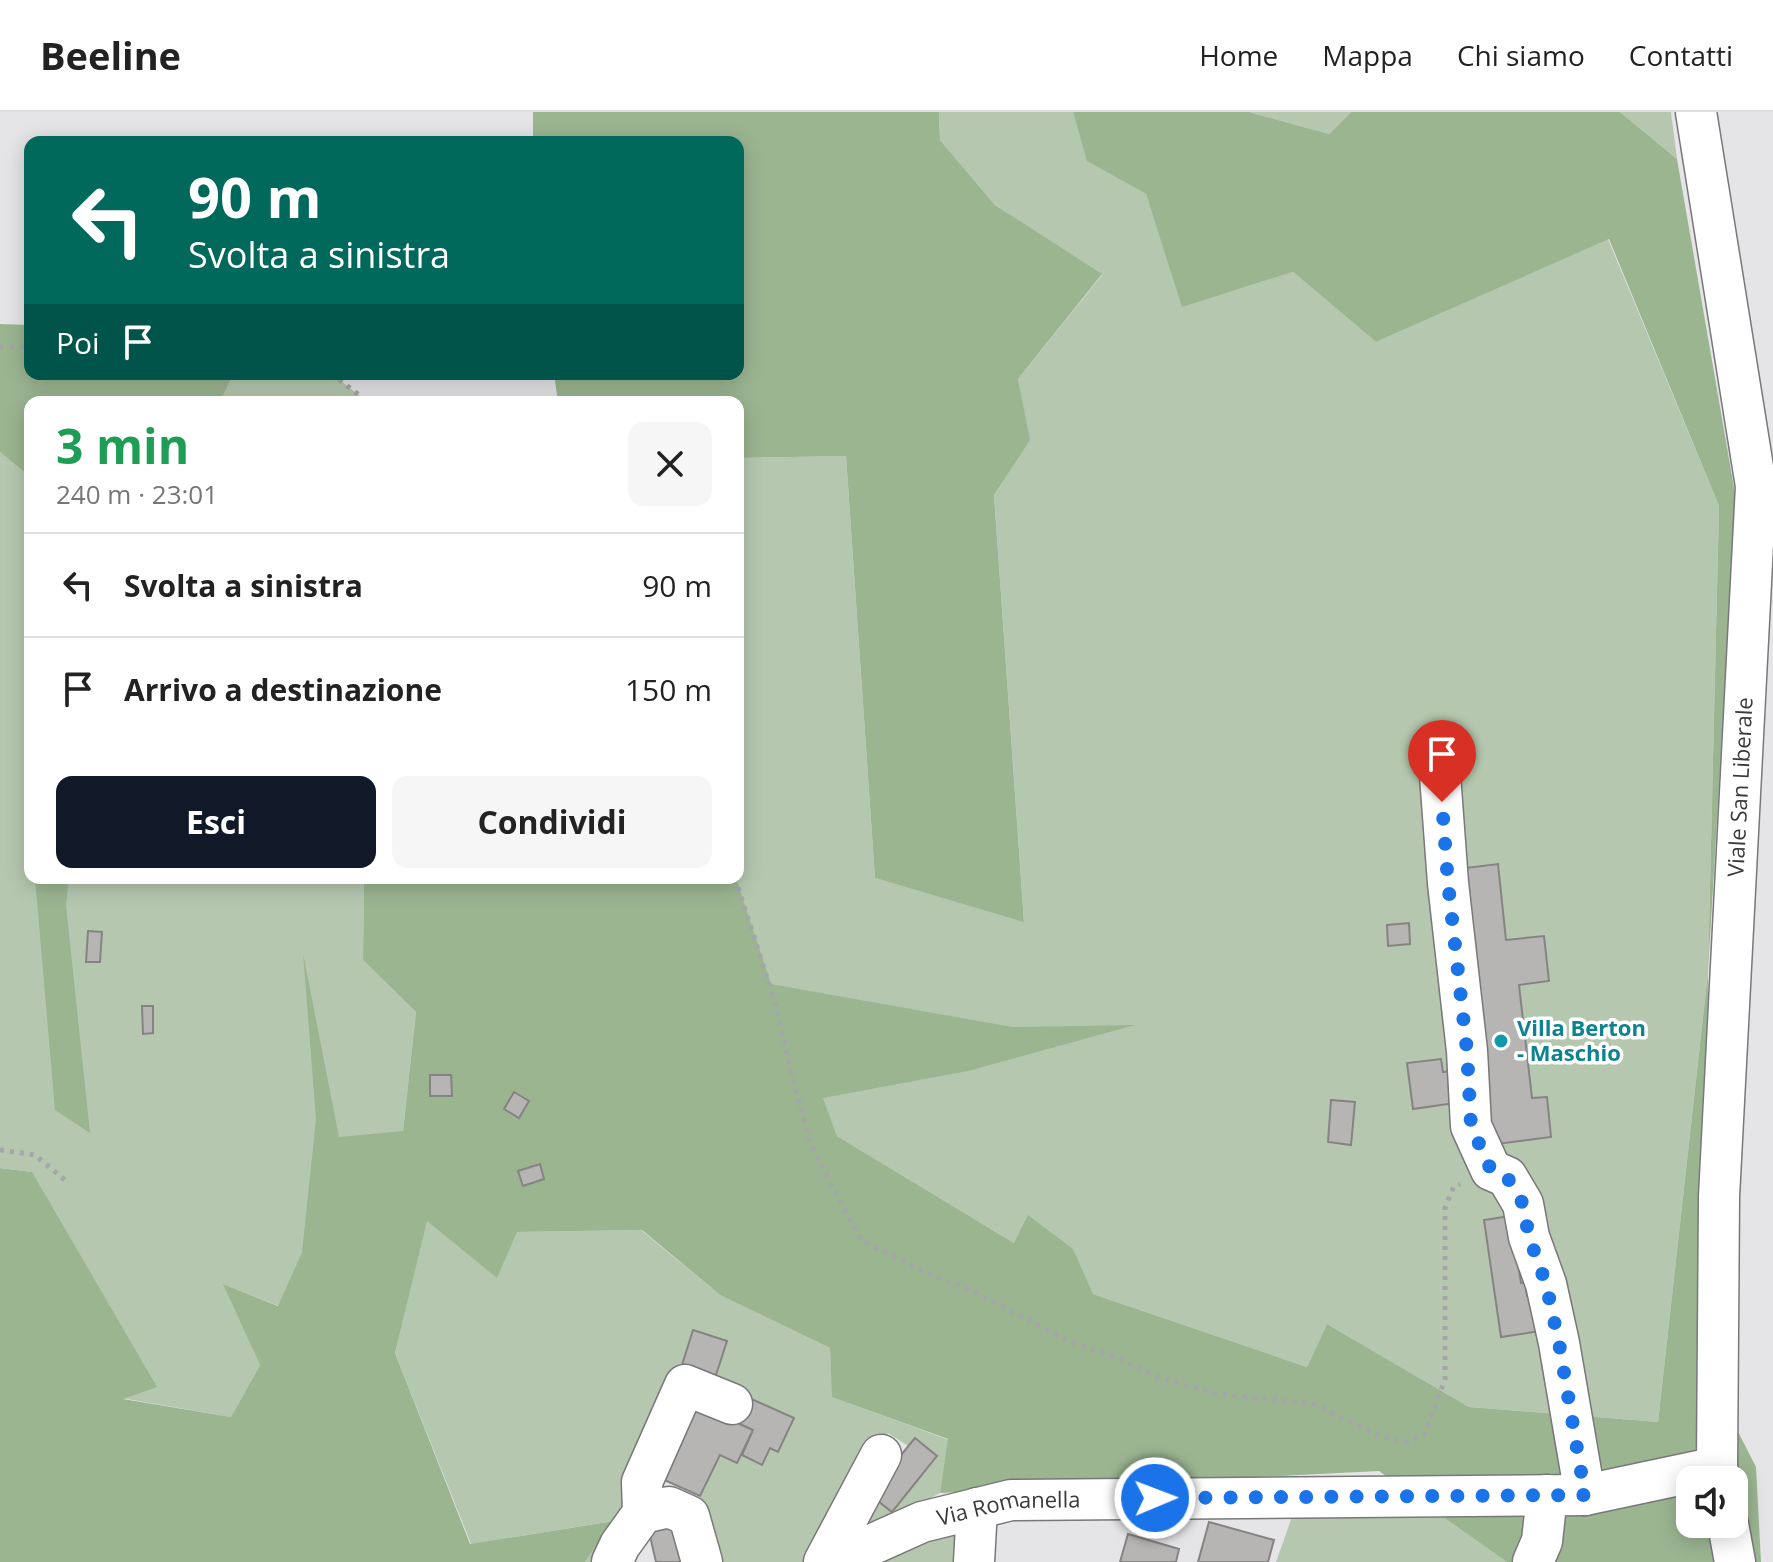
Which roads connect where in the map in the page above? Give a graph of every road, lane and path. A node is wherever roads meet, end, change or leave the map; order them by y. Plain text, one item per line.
1 (1696, 112) edge
2 (0, 347) edge
3 (24, 347) edge
4 (340, 380) edge
5 (360, 396) edge
6 (1440, 775) dead end
7 (737, 884) edge
8 (0, 1150) edge
9 (1491, 1170) junction
10 (66, 1181) dead end
11 (732, 1404) dead end
12 (881, 1455) dead end
13 (1718, 1466) edge
14 (1676, 1480) edge
15 (1566, 1495) junction
16 (977, 1508) junction
17 (643, 1513) junction
18 (1731, 1538) edge
19 (612, 1562) edge
20 (702, 1562) edge
21 (824, 1562) edge
22 (833, 1562) edge
23 (974, 1562) edge
24 (1533, 1562) edge
25 (1735, 1562) edge

1 - 13 street, Viale San Liberale
2 - 3 path
4 - 5 path
6 - 9 street
7 - 9 path
8 - 10 path
9 - 15 street
11 - 17 street
12 - 21 street
14 - 15 street, Via Romanella
15 - 16 street, Via Romanella
15 - 24 street
16 - 22 street, Via Romanella
16 - 23 street
17 - 19 street
17 - 20 street
18 - 25 street

